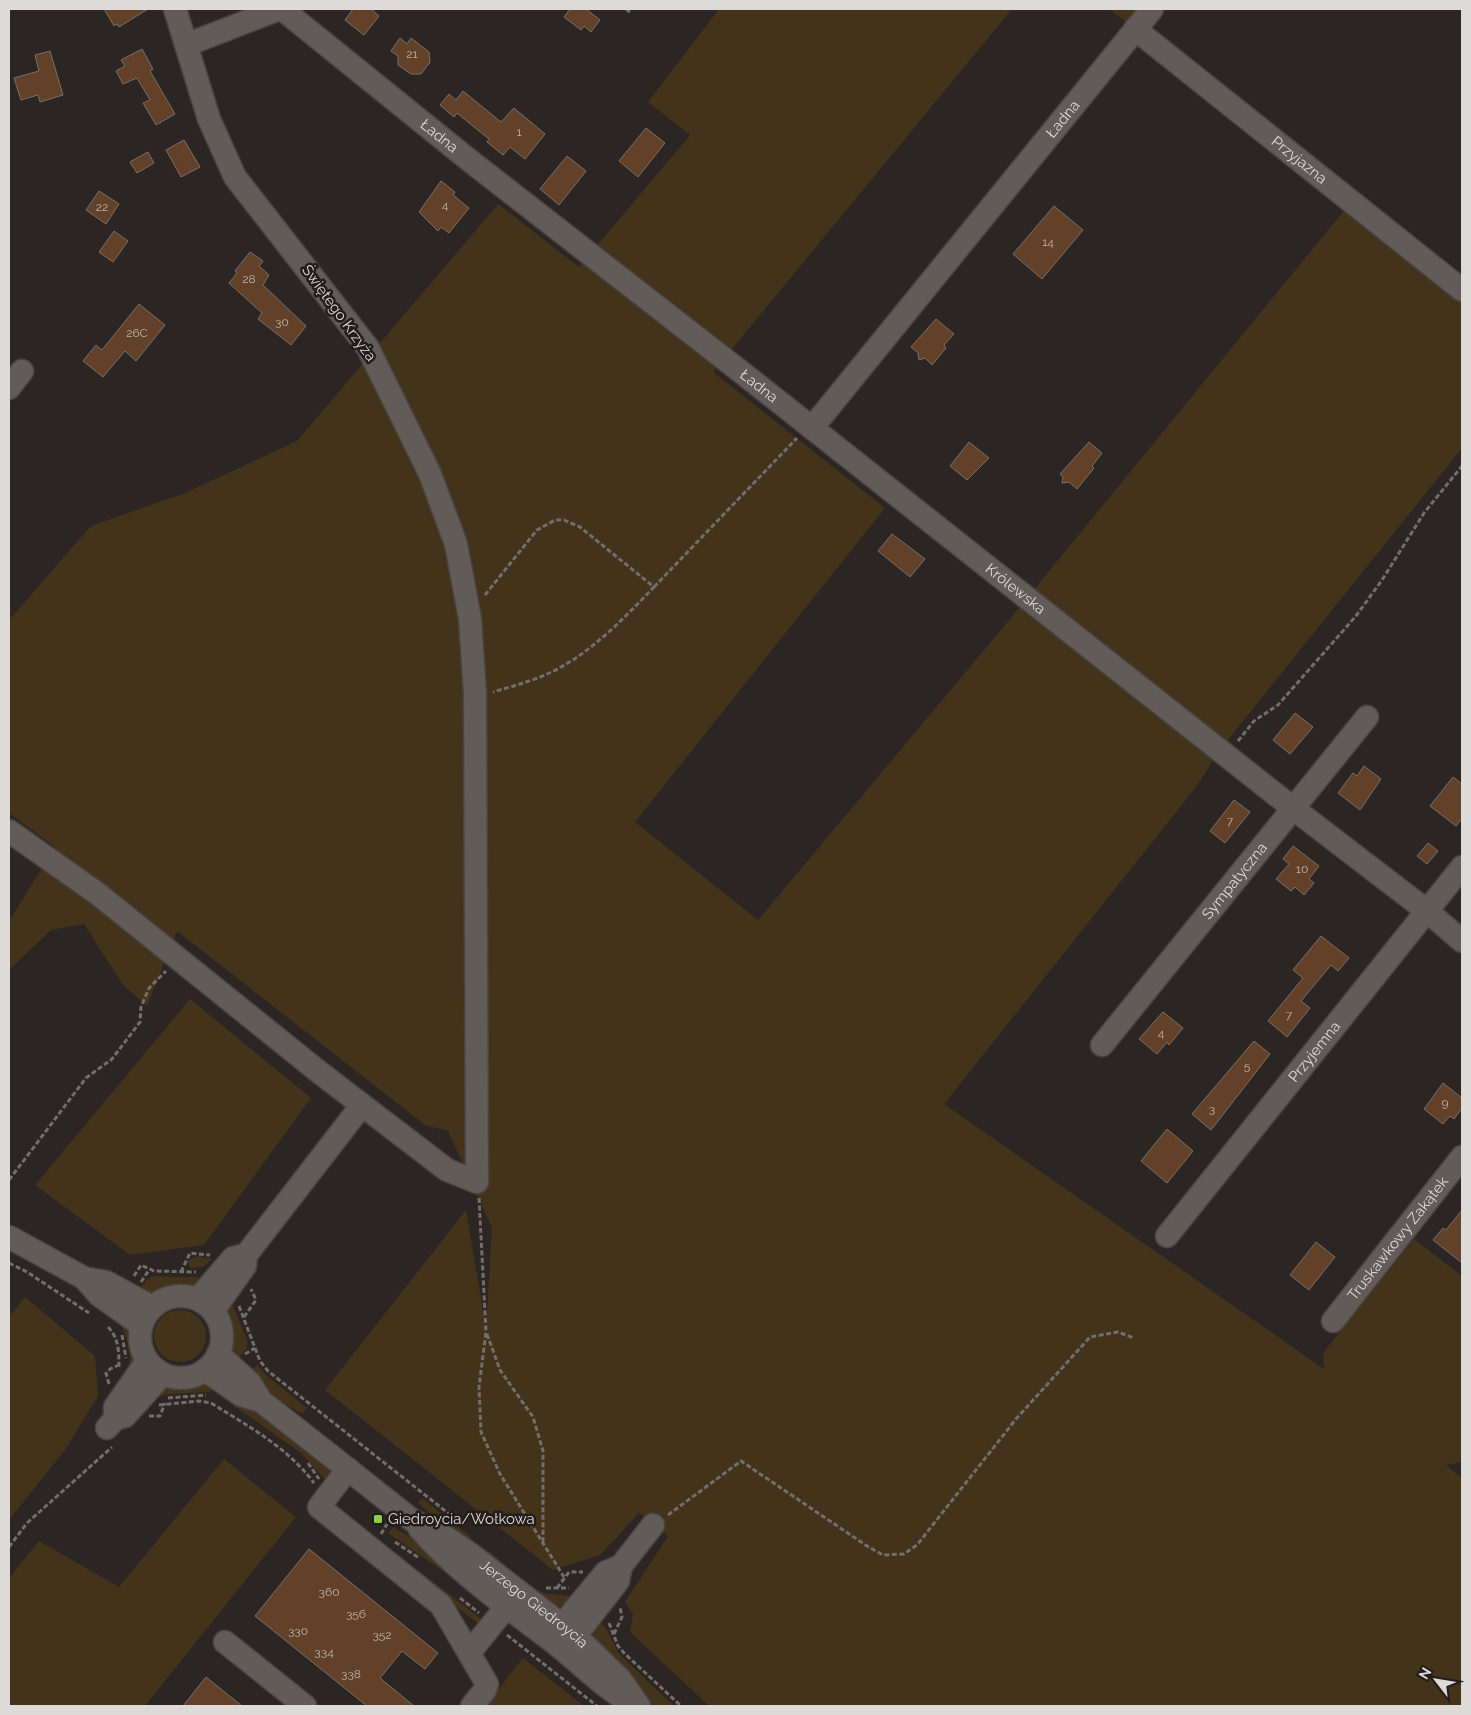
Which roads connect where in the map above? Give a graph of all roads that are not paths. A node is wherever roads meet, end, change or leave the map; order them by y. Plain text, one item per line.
1 (175, 9) edge
2 (281, 9) edge
3 (1152, 9) edge
4 (1135, 29) junction
5 (186, 45) junction
6 (1462, 290) edge
7 (812, 428) junction
8 (1367, 717) dead end
9 (1294, 809) junction
10 (9, 831) edge
11 (1462, 868) edge
12 (1427, 911) junction
13 (1462, 942) edge
14 (1102, 1045) dead end
15 (362, 1105) junction
16 (1462, 1157) edge
17 (1167, 1236) dead end
18 (9, 1238) edge
19 (205, 1305) junction
20 (1333, 1321) dead end
21 (138, 1322) junction
22 (212, 1362) junction
23 (145, 1366) junction
24 (112, 1431) road end
25 (348, 1470) junction
26 (653, 1526) road end
27 (513, 1599) junction
28 (563, 1638) junction
29 (225, 1642) dead end
30 (469, 1653) junction
31 (479, 1698) edge
32 (305, 1706) edge
33 (638, 1706) edge

1 - 5 street, Świętego Krzyża
2 - 5 street
2 - 7 street, Ładna
3 - 4 street, Ładna
4 - 6 street, Przyjazna
4 - 7 street, Ładna
5 - 15 street, Świętego Krzyża
7 - 9 street, Królewska
8 - 9 street, Sympatyczna
9 - 12 street, Królewska
9 - 14 street, Sympatyczna
10 - 15 street
11 - 12 street, Przyjemna
12 - 13 street
12 - 17 street, Przyjemna
15 - 19 street
16 - 20 street, Truskawkowy Zakątek
18 - 21 street
19 - 21 street
19 - 22 street
21 - 23 street
22 - 23 street
22 - 25 street, Jerzego Giedroycia
23 - 24 street
25 - 27 street, Jerzego Giedroycia
25 - 30 street
26 - 28 street
27 - 28 street, Jerzego Giedroycia
27 - 30 street
28 - 33 street, Jerzego Giedroycia
29 - 32 street
30 - 31 street

